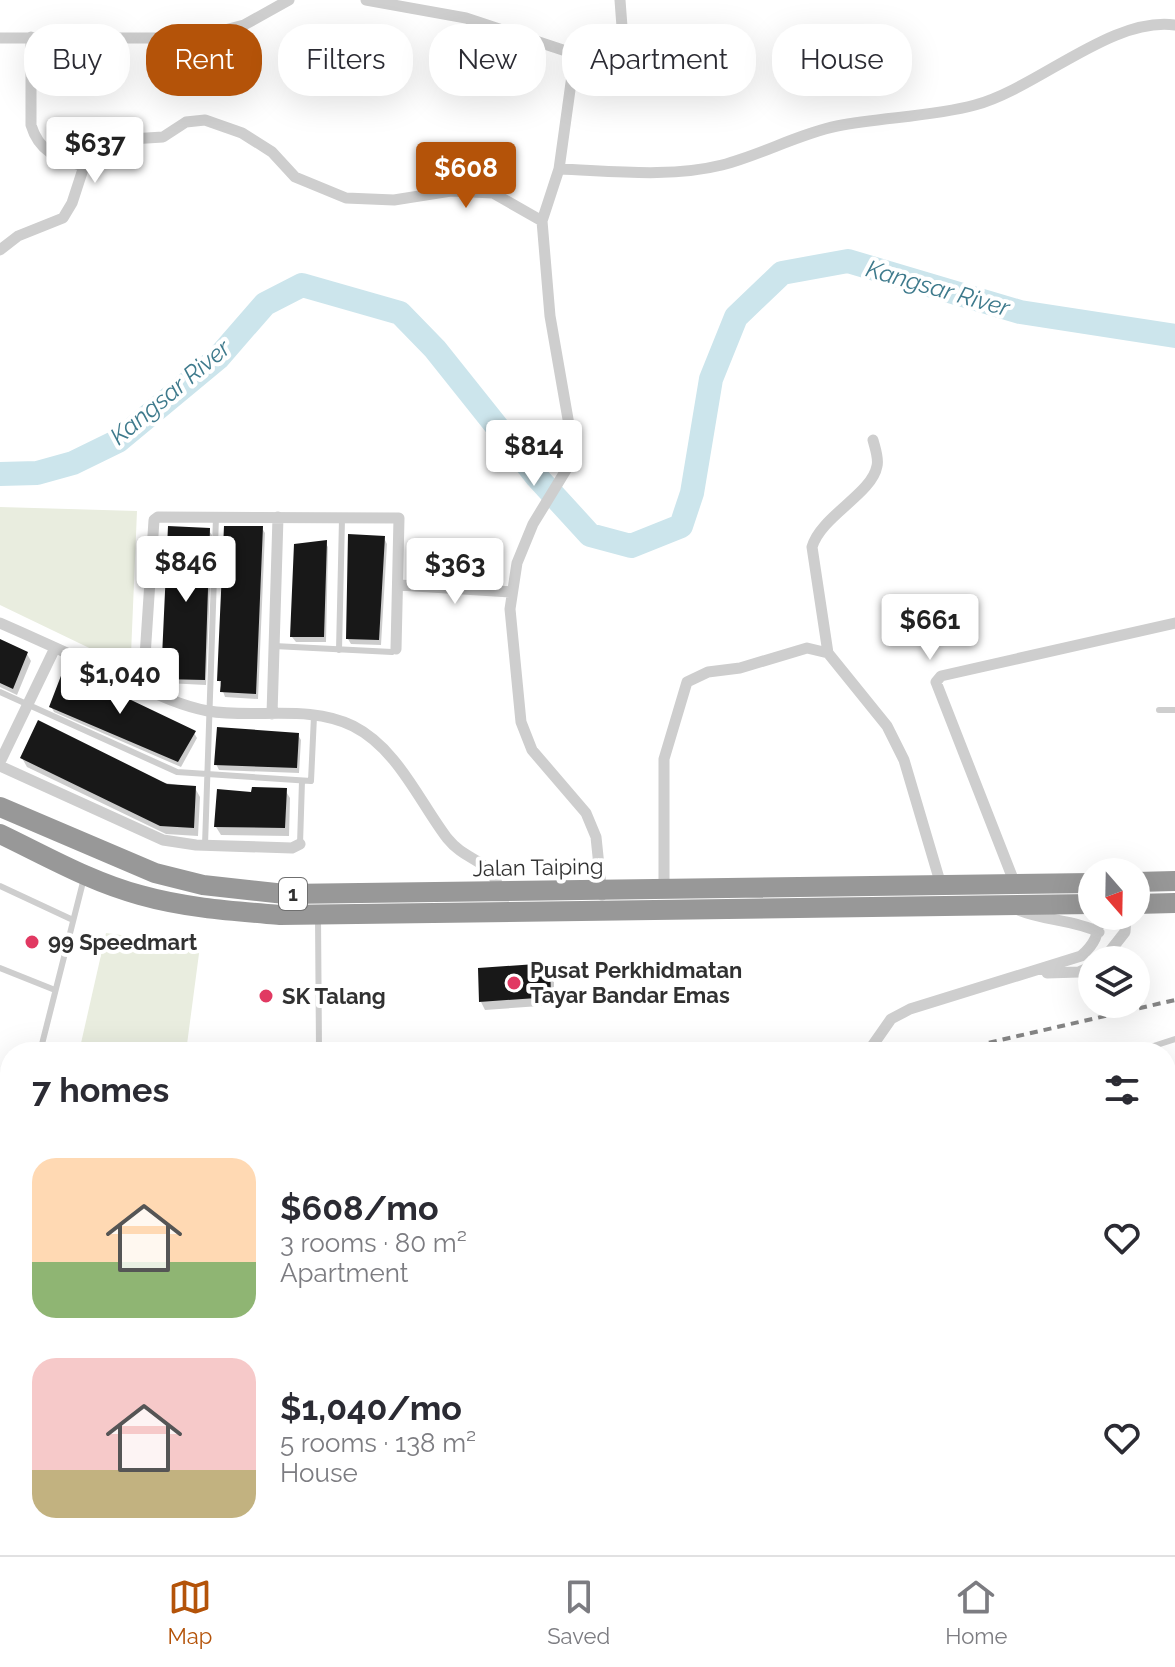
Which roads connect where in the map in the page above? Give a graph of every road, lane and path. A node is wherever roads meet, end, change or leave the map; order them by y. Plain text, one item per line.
1 (289, 0) edge
2 (366, 0) edge
3 (620, 0) edge
4 (622, 24) edge
5 (1175, 25) edge
6 (24, 37) edge
7 (0, 38) edge
8 (130, 38) edge
9 (562, 50) edge
10 (31, 96) edge
11 (569, 96) edge
12 (83, 166) junction
13 (559, 169) junction
14 (542, 221) junction
15 (0, 250) edge
16 (873, 440) dead end
17 (216, 515) junction
18 (278, 517) junction
19 (342, 519) junction
20 (399, 585) junction
21 (512, 592) junction
22 (0, 623) edge
23 (1175, 623) edge
24 (274, 646) junction
25 (55, 648) junction
26 (396, 649) joint
27 (339, 650) junction
28 (828, 653) junction
29 (143, 687) junction
30 (0, 692) edge
31 (28, 705) junction
32 (1159, 710) dead end
33 (1175, 710) edge
34 (209, 711) junction
35 (272, 714) junction
36 (314, 716) junction
37 (0, 764) edge
38 (207, 775) junction
39 (302, 781) junction
40 (0, 807) edge
41 (0, 834) edge
42 (300, 844) joint
43 (205, 845) junction
44 (85, 875) junction
45 (1175, 881) edge
46 (1150, 882) edge
47 (1078, 883) edge
48 (1015, 884) junction
49 (941, 885) junction
50 (0, 886) edge
51 (602, 890) junction
52 (664, 890) junction
53 (500, 891) junction
54 (1175, 903) edge
55 (318, 904) junction
56 (1078, 904) edge
57 (1150, 904) edge
58 (1010, 906) junction
59 (602, 912) junction
60 (73, 920) junction
61 (1099, 932) joint
62 (0, 968) edge
63 (1078, 972) edge
64 (1034, 973) junction
65 (55, 990) junction
66 (42, 1042) edge
67 (319, 1042) edge
68 (874, 1042) edge

1 - 8 street
2 - 9 street
3 - 4 street
5 - 13 street
6 - 7 street
10 - 12 street
11 - 13 street
12 - 14 street
12 - 15 street
13 - 14 street
14 - 21 street
16 - 28 street
17 - 18 street
17 - 29 street
17 - 34 lane
18 - 19 street
18 - 24 street
19 - 20 street
19 - 27 lane
20 - 21 street
20 - 26 street
21 - 51 street
22 - 25 street
23 - 48 street
24 - 27 lane
24 - 35 street
25 - 29 street
25 - 31 street
26 - 27 lane
28 - 49 street
28 - 52 street
29 - 34 street
30 - 31 lane
31 - 37 street
31 - 38 lane
32 - 33 lane
34 - 35 street
34 - 38 lane
35 - 36 street
36 - 39 lane
36 - 53 street
37 - 43 street
38 - 39 lane
38 - 43 lane
39 - 42 lane
40 - 55 highway, Jalan Taiping / 1
41 - 44 highway, Jalan Taiping / 1
42 - 43 street
44 - 55 highway, Jalan Taiping / 1
44 - 60 lane
45 - 46 highway
47 - 48 highway, Jalan Taiping / 1
48 - 49 highway, Jalan Taiping / 1
49 - 52 highway, Jalan Taiping / 1
50 - 60 lane
51 - 52 highway, Jalan Taiping / 1
51 - 53 highway, Jalan Taiping / 1
51 - 59 street
53 - 55 highway, Jalan Taiping / 1
54 - 57 highway
55 - 59 highway, Jalan Taiping / 1
55 - 67 lane
56 - 58 highway, Jalan Taiping / 1
58 - 59 highway, Jalan Taiping / 1
58 - 61 street
60 - 65 lane
61 - 64 street
62 - 65 lane
63 - 64 street
64 - 68 street
65 - 66 lane

